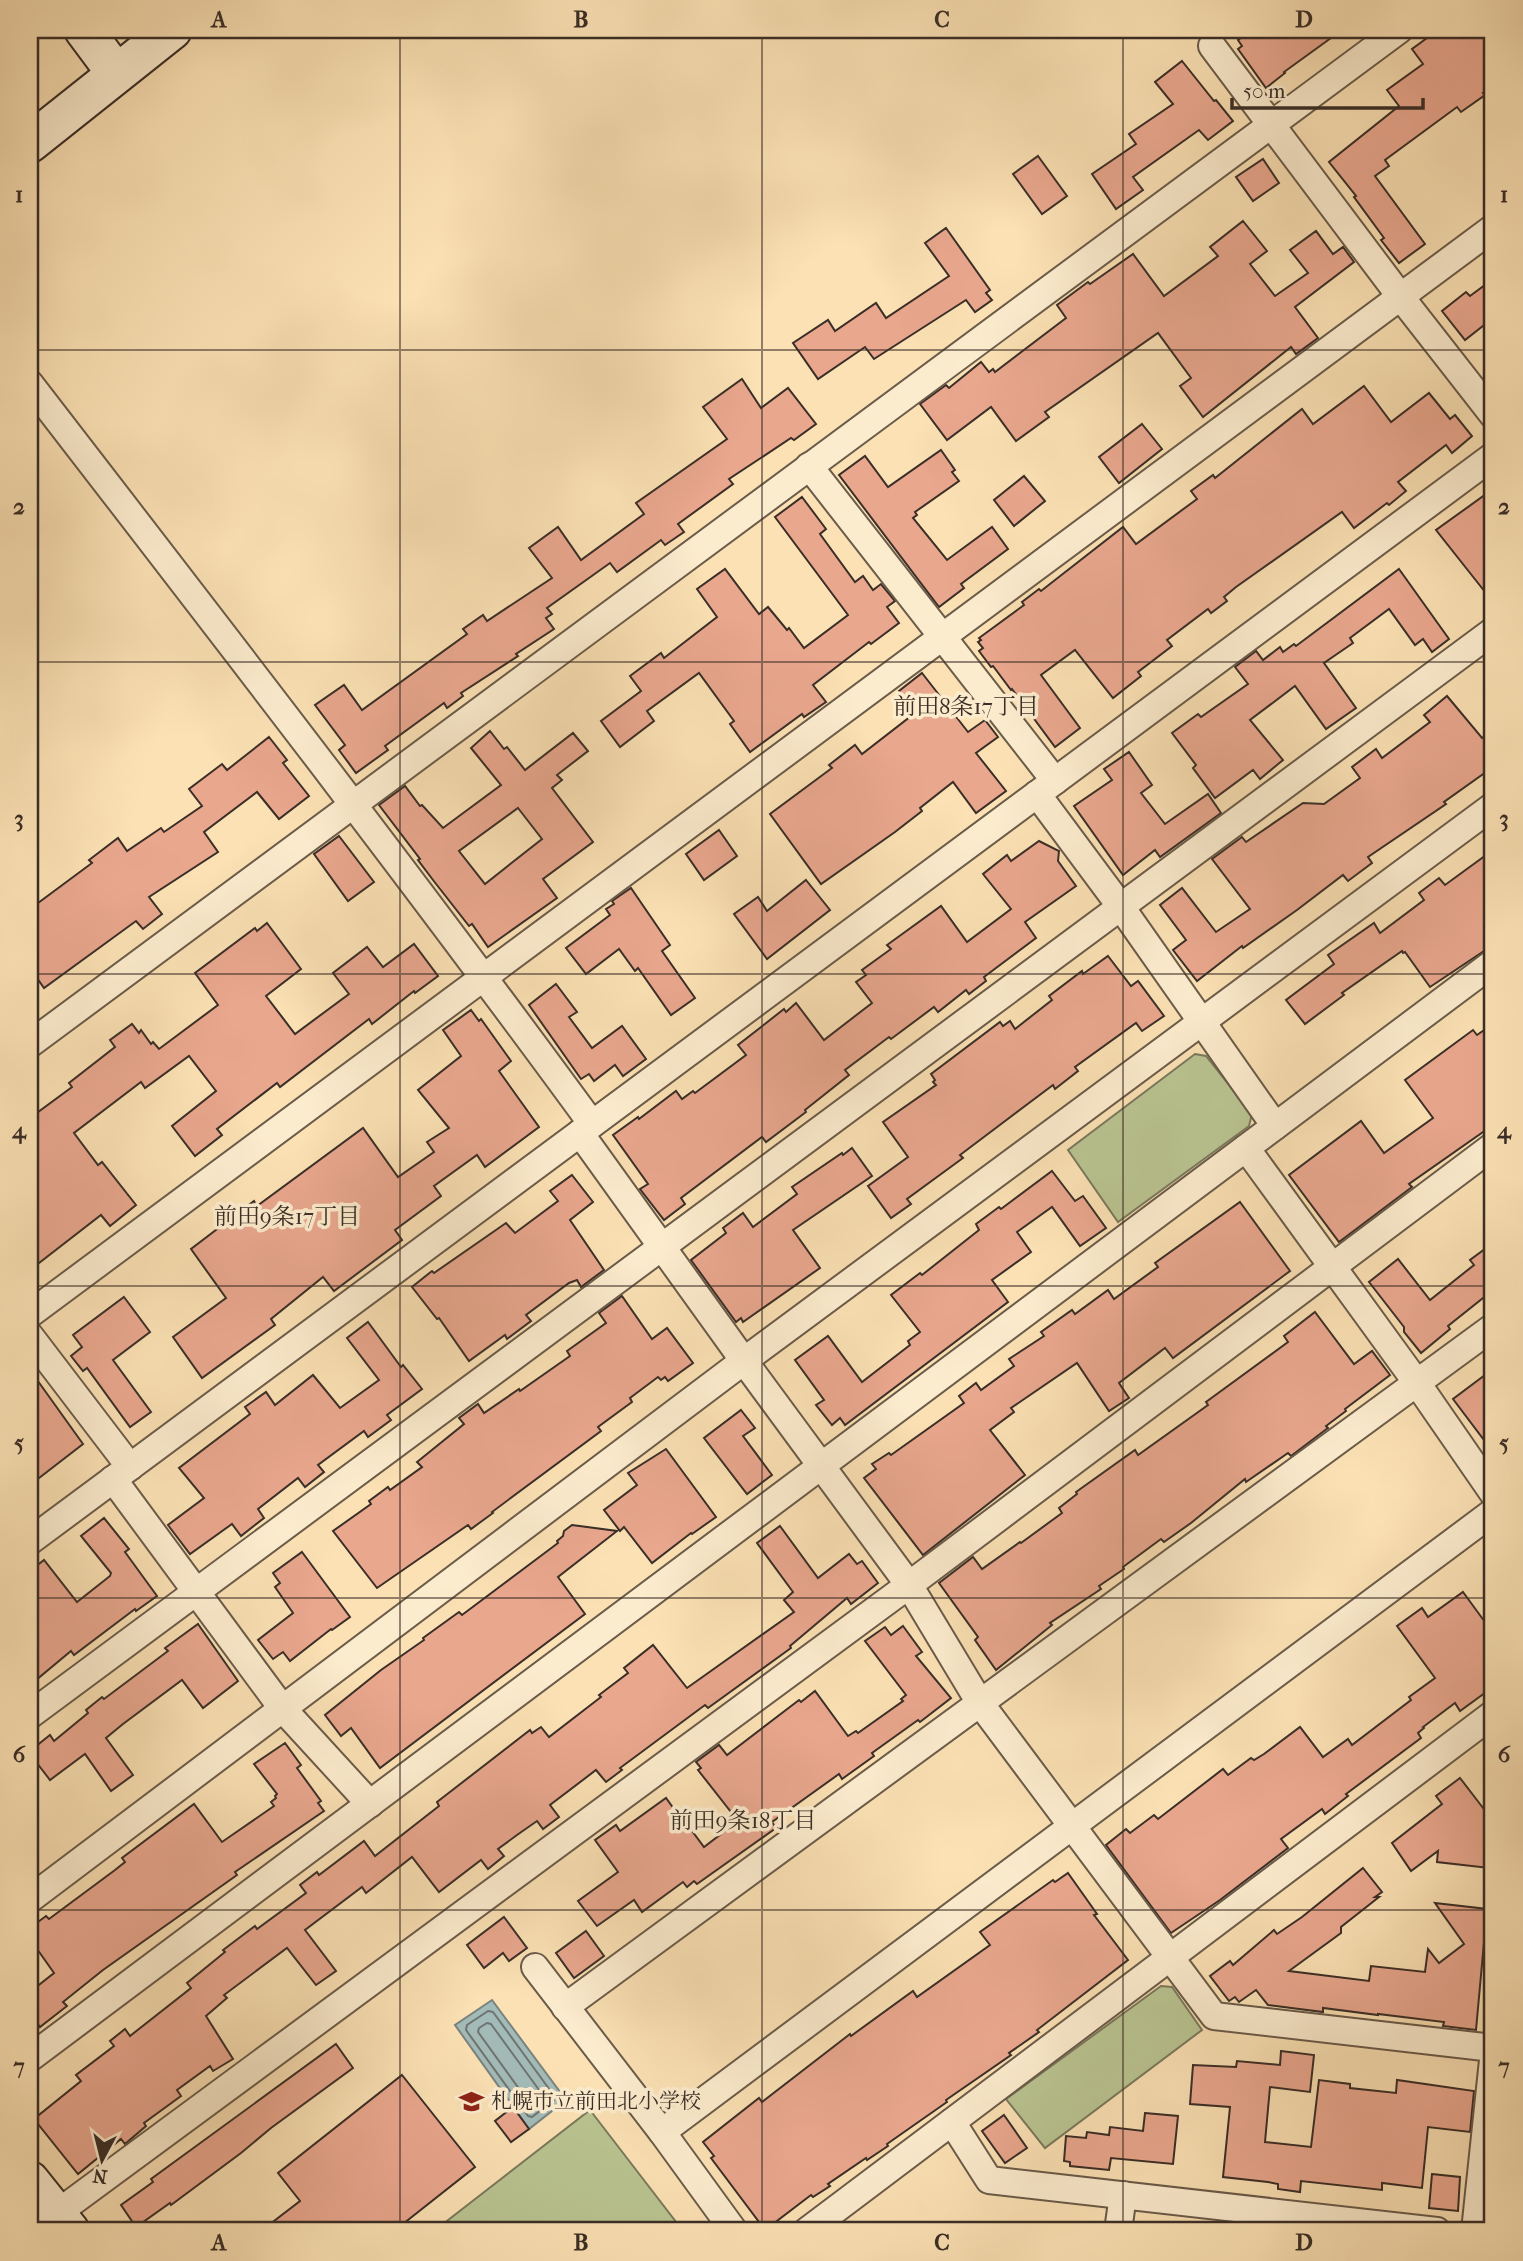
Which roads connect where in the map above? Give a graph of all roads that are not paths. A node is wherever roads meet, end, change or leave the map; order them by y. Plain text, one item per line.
1 (84, 30) edge
2 (172, 30) edge
3 (1399, 30) edge
4 (1212, 46) dead end
5 (116, 73) junction
6 (1272, 124) junction
7 (30, 143) edge
8 (1493, 228) edge
9 (1401, 296) junction
10 (30, 384) edge
11 (1493, 415) edge
12 (1493, 456) edge
13 (810, 466) junction
14 (1493, 631) edge
15 (941, 637) junction
16 (1046, 787) junction
17 (354, 804) junction
18 (1493, 806) edge
19 (1121, 907) junction
20 (1493, 963) edge
21 (484, 976) junction
22 (1202, 1021) junction
23 (30, 1044) edge
24 (1275, 1126) junction
25 (586, 1128) junction
26 (1493, 1146) edge
27 (1246, 1148) junction
28 (662, 1246) junction
29 (1331, 1268) junction
30 (30, 1314) edge
31 (1493, 1327) edge
32 (30, 1336) edge
33 (744, 1361) junction
34 (1417, 1383) junction
35 (821, 1466) junction
36 (121, 1473) junction
37 (1493, 1493) edge
38 (1493, 1513) edge
39 (30, 1541) edge
40 (909, 1585) junction
41 (197, 1592) junction
42 (980, 1703) junction
43 (282, 1709) junction
44 (1493, 1714) edge
45 (30, 1715) edge
46 (370, 1804) junction
47 (1072, 1827) junction
48 (30, 1899) edge
49 (1170, 1958) junction
50 (535, 1968) dead end
51 (565, 2007) junction
52 (1493, 2048) edge
53 (30, 2058) edge
54 (1493, 2060) edge
55 (952, 2122) junction
56 (662, 2132) junction
57 (30, 2180) edge
58 (1123, 2195) junction
59 (63, 2222) edge
60 (734, 2231) edge
61 (807, 2231) edge
62 (1118, 2231) edge
63 (1437, 2231) edge
64 (1475, 2231) edge

1 - 5 street
2 - 5 street
3 - 6 street
4 - 6 street
5 - 7 street
6 - 9 street
6 - 13 street
8 - 9 street
9 - 11 street
9 - 15 street
10 - 17 street
12 - 16 street
13 - 15 street
13 - 17 street
14 - 19 street
15 - 16 street
15 - 21 street
16 - 19 street
16 - 25 street
17 - 21 street
17 - 23 street
18 - 22 street
19 - 22 street
19 - 28 street
20 - 24 street
21 - 25 street
21 - 30 street
22 - 24 street
22 - 33 street
24 - 27 street
25 - 28 street
25 - 36 street
26 - 29 street
27 - 29 street
27 - 35 street
28 - 33 street
28 - 41 street
29 - 34 street
29 - 40 street
31 - 34 street
32 - 36 street
33 - 35 street
33 - 43 street
34 - 37 street
34 - 42 street
35 - 40 street
35 - 46 street
36 - 39 street
36 - 41 street
38 - 47 street
40 - 42 street
40 - 59 street
41 - 43 street
41 - 45 street
42 - 47 street
42 - 51 street
43 - 46 street
43 - 48 street
44 - 49 street
46 - 53 street
47 - 49 street
47 - 56 street
49 - 52 street
49 - 55 street
50 - 51 street
51 - 56 street
54 - 64 street
55 - 58 street
55 - 61 street
56 - 60 street
57 - 59 street
58 - 62 street
58 - 63 street

